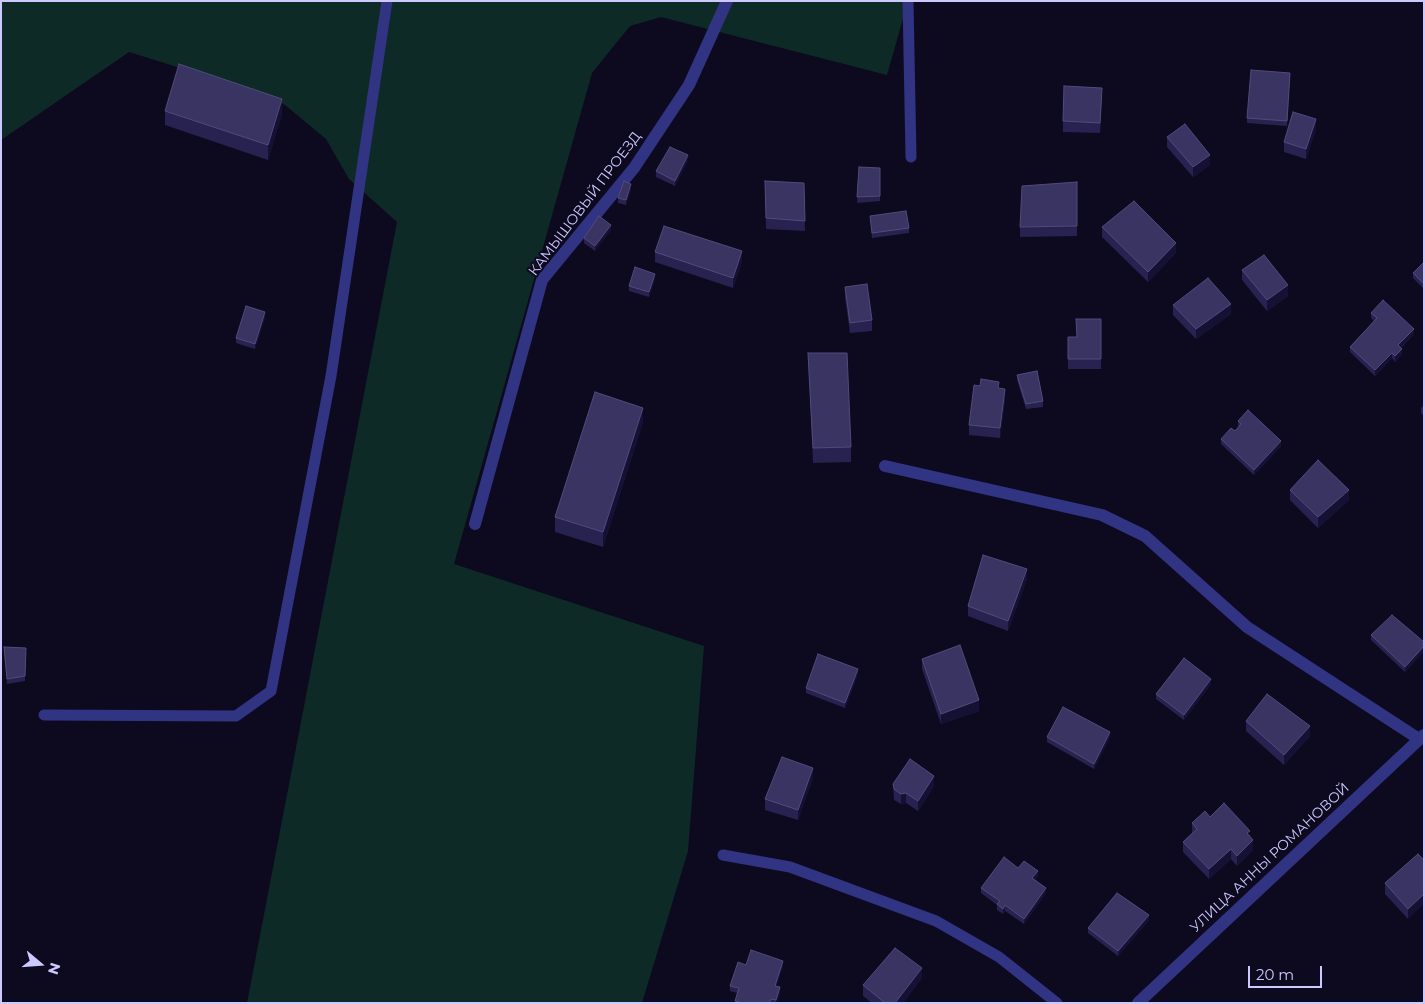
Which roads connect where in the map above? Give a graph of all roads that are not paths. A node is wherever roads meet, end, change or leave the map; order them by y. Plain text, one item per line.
1 (387, 1) edge
2 (727, 1) edge
3 (908, 1) edge
4 (911, 157) dead end
5 (885, 466) dead end
6 (475, 524) dead end
7 (44, 714) dead end
8 (1422, 737) edge
9 (723, 855) dead end
10 (1057, 1003) edge
11 (1138, 1003) edge

1 - 7 lane
2 - 6 street, КАМЫШОВЫЙ ПРОЕЗД
3 - 4 lane
5 - 8 street
8 - 11 street, УЛИЦА АННЫ РОМАНОВОЙ
9 - 10 lane

